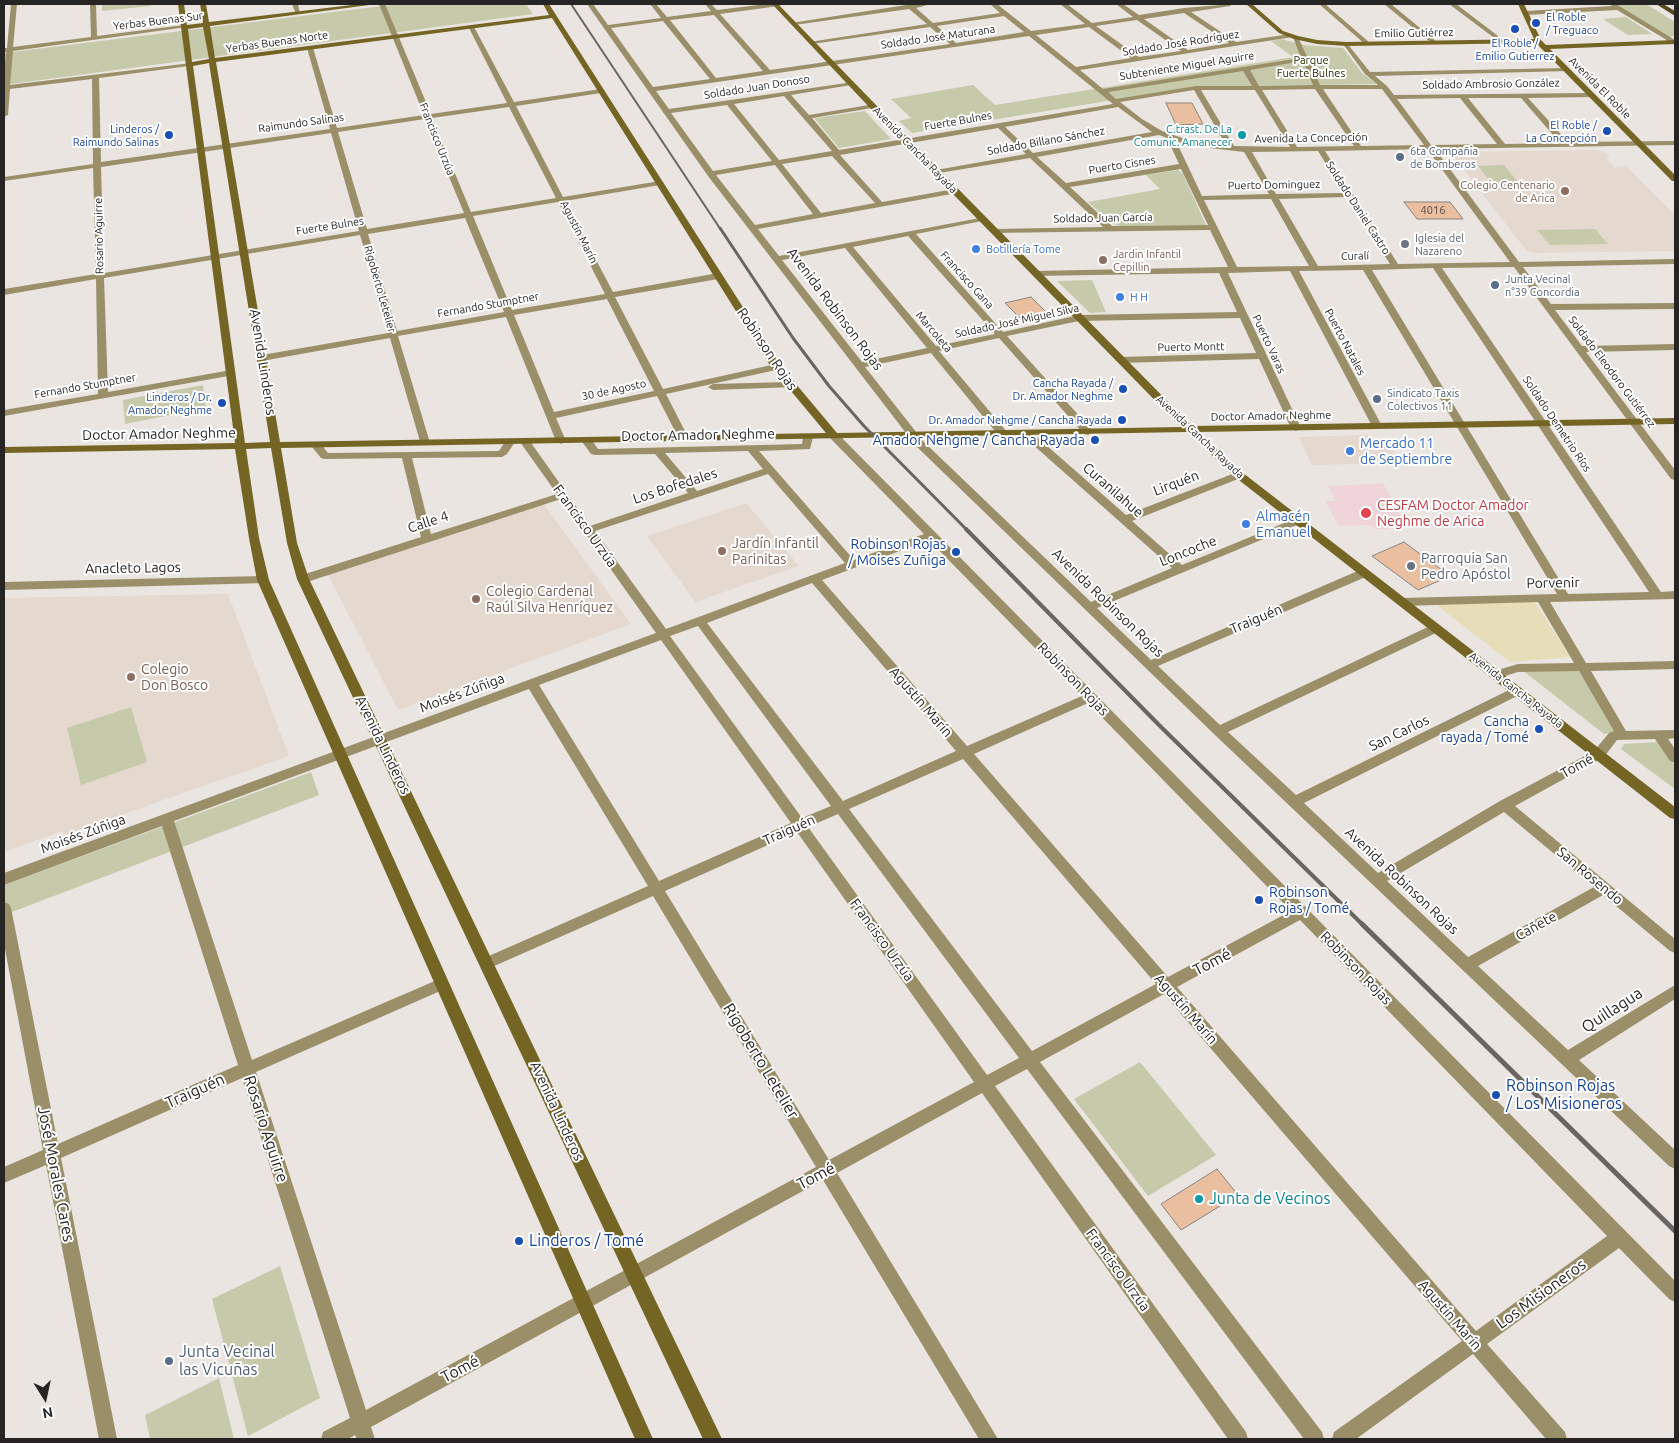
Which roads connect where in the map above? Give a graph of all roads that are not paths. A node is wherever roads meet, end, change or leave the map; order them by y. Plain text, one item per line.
1 (14, 4) edge
2 (93, 4) edge
3 (181, 4) edge
4 (203, 4) edge
5 (295, 4) edge
6 (374, 4) edge
7 (382, 4) edge
8 (546, 4) edge
9 (590, 4) edge
10 (653, 4) edge
11 (708, 4) edge
12 (777, 4) edge
13 (928, 4) edge
14 (993, 4) edge
15 (1063, 4) edge
16 (1119, 4) edge
17 (1230, 4) edge
18 (1249, 4) edge
19 (1322, 4) edge
20 (1387, 4) edge
21 (1398, 4) edge
22 (1452, 4) edge
23 (1521, 4) edge
24 (1659, 4) edge
25 (910, 5) edge
26 (1615, 6) edge
27 (1184, 10) junction
28 (716, 12) junction
29 (298, 13) junction
30 (1525, 13) junction
31 (1006, 14) junction
32 (1675, 14) edge
33 (553, 16) junction
34 (1138, 17) junction
35 (665, 19) junction
36 (794, 23) junction
37 (1090, 24) junction
38 (206, 25) junction
39 (932, 25) junction
40 (472, 26) junction
41 (606, 27) junction
42 (184, 28) junction
43 (1030, 33) junction
44 (396, 36) junction
45 (1293, 37) junction
46 (94, 39) junction
47 (812, 42) junction
48 (1503, 42) junction
49 (1435, 43) junction
50 (1675, 43) edge
51 (954, 44) junction
52 (1346, 44) junction
53 (1368, 44) junction
54 (1541, 44) junction
55 (1236, 45) junction
56 (310, 48) junction
57 (7, 50) edge
58 (1187, 52) junction
59 (1305, 59) junction
60 (1138, 60) junction
61 (212, 61) junction
62 (831, 63) junction
63 (189, 64) junction
64 (1245, 68) junction
65 (1075, 69) junction
66 (1567, 70) junction
67 (768, 72) junction
68 (1368, 74) junction
69 (95, 76) junction
70 (714, 80) junction
71 (851, 83) junction
72 (1385, 87) junction
73 (5, 88) edge
74 (1196, 88) junction
75 (1258, 88) junction
76 (1318, 88) junction
77 (650, 90) junction
78 (601, 91) junction
79 (1102, 91) junction
80 (786, 94) junction
81 (1522, 95) junction
82 (1591, 95) junction
83 (1462, 96) junction
84 (1392, 97) junction
85 (729, 102) junction
86 (1117, 103) junction
87 (512, 104) junction
88 (872, 106) junction
89 (666, 112) junction
90 (4, 114) edge
91 (428, 116) junction
92 (807, 117) junction
93 (999, 125) junction
94 (334, 130) junction
95 (1159, 133) junction
96 (1170, 137) junction
97 (906, 141) junction
98 (1640, 144) junction
99 (1675, 144) edge
100 (1566, 145) junction
101 (227, 146) junction
102 (1503, 146) junction
103 (1429, 147) junction
104 (1359, 148) junction
105 (1232, 149) junction
106 (1295, 149) junction
107 (1320, 149) junction
108 (200, 150) junction
109 (1247, 150) junction
110 (836, 153) junction
111 (1031, 155) junction
112 (777, 163) junction
113 (97, 165) junction
114 (1184, 166) junction
115 (936, 172) junction
116 (711, 174) junction
117 (4, 179) edge
118 (1675, 179) edge
119 (660, 184) junction
120 (1064, 186) junction
121 (954, 190) junction
122 (1350, 195) junction
123 (1274, 196) junction
124 (1199, 198) junction
125 (562, 200) junction
126 (880, 204) junction
127 (468, 215) junction
128 (819, 216) junction
129 (982, 219) junction
130 (1213, 226) junction
131 (752, 228) junction
132 (1110, 229) junction
133 (994, 231) junction
134 (364, 232) junction
135 (910, 233) junction
136 (847, 245) junction
137 (244, 252) junction
138 (215, 257) junction
139 (776, 259) junction
140 (1675, 261) edge
141 (1516, 264) junction
142 (1396, 266) junction
143 (1436, 266) junction
144 (1366, 267) junction
145 (1293, 268) junction
146 (1314, 268) junction
147 (1222, 270) junction
148 (1234, 270) junction
149 (1036, 274) junction
150 (100, 276) junction
151 (718, 276) junction
152 (4, 292) edge
153 (611, 296) junction
154 (1675, 306) edge
155 (1548, 307) junction
156 (509, 314) junction
157 (1242, 314) junction
158 (1079, 318) junction
159 (394, 335) junction
160 (1002, 335) junction
161 (1674, 348) edge
162 (1579, 349) junction
163 (933, 350) junction
164 (1262, 356) junction
165 (262, 358) junction
166 (1120, 360) junction
167 (858, 366) junction
168 (776, 367) junction
169 (230, 373) junction
170 (790, 385) junction
171 (683, 388) junction
172 (662, 392) junction
173 (103, 396) junction
174 (4, 413) edge
175 (551, 416) junction
176 (1675, 420) edge
177 (1634, 421) junction
178 (1542, 423) junction
179 (1461, 425) junction
180 (1376, 426) junction
181 (1296, 428) junction
182 (1190, 430) junction
183 (1088, 432) junction
184 (1026, 433) junction
185 (1004, 434) junction
186 (912, 435) junction
187 (835, 436) junction
188 (808, 437) junction
189 (684, 439) junction
190 (587, 440) junction
191 (561, 441) junction
192 (518, 442) junction
193 (425, 443) junction
194 (316, 445) junction
195 (240, 446) junction
196 (276, 446) junction
197 (750, 448) junction
198 (4, 450) edge
199 (657, 450) junction
200 (406, 455) junction
201 (770, 470) junction
202 (1239, 475) junction
203 (1675, 477) edge
204 (563, 494) junction
205 (695, 495) junction
206 (1124, 520) junction
207 (1298, 521) junction
208 (588, 530) junction
209 (932, 535) junction
210 (427, 539) junction
211 (852, 564) junction
212 (1181, 570) junction
213 (1364, 573) junction
214 (814, 578) junction
215 (303, 579) junction
216 (263, 580) junction
217 (4, 586) edge
218 (1658, 596) junction
219 (1675, 596) edge
220 (1565, 598) junction
221 (1542, 599) junction
222 (1402, 602) junction
223 (1089, 607) junction
224 (700, 621) junction
225 (1436, 628) junction
226 (663, 634) junction
227 (1148, 665) junction
228 (1675, 665) edge
229 (1584, 667) junction
230 (1495, 675) junction
231 (532, 683) junction
232 (1516, 691) junction
233 (1091, 697) junction
234 (1218, 731) junction
235 (1658, 734) junction
236 (1675, 734) edge
237 (1623, 736) junction
238 (380, 739) junction
239 (964, 752) junction
240 (340, 754) junction
241 (1599, 754) junction
242 (1675, 758) edge
243 (1294, 802) junction
244 (1505, 805) junction
245 (840, 807) junction
246 (1675, 814) edge
247 (167, 819) junction
248 (800, 825) junction
249 (4, 879) edge
250 (1377, 880) junction
251 (656, 888) junction
252 (1604, 888) junction
253 (4, 908) edge
254 (1302, 912) junction
255 (1675, 947) edge
256 (487, 963) junction
257 (1467, 965) junction
258 (442, 984) junction
259 (1166, 986) junction
260 (1675, 990) edge
261 (1568, 1059) junction
262 (1030, 1060) junction
263 (247, 1069) junction
264 (985, 1084) junction
265 (52, 1154) junction
266 (1675, 1160) edge
267 (826, 1170) junction
268 (4, 1175) edge
269 (1620, 1237) junction
270 (635, 1274) junction
271 (1675, 1293) edge
272 (583, 1302) junction
273 (1474, 1342) junction
274 (361, 1422) junction
275 (108, 1439) edge
276 (330, 1439) edge
277 (366, 1439) edge
278 (644, 1439) edge
279 (713, 1439) edge
280 (989, 1439) edge
281 (1239, 1439) edge
282 (1315, 1439) edge
283 (1341, 1439) edge
284 (1558, 1439) edge

1 - 57 street
2 - 46 street
3 - 42 street
4 - 38 street, Avenida Linderos
5 - 29 street
6 - 29 street, Yerbas Buenas Sur
7 - 44 street, Francisco Urzúa
8 - 33 street, Robinson Rojas
9 - 41 street, Avenida Robinson Rojas
10 - 35 street
11 - 28 street
12 - 28 street
12 - 36 street, Avenida Cancha Rayada
13 - 25 street
14 - 31 street, Avenida La Concepción
15 - 37 street
16 - 34 street
17 - 27 street, Soldado José Maturana
18 - 45 street
19 - 53 street
20 - 21 street
20 - 49 street
22 - 48 street
23 - 30 street, Avenida El Roble
24 - 32 main road
25 - 36 street
25 - 39 street
26 - 30 street
26 - 50 street
27 - 34 street, Soldado José Maturana
27 - 55 street
28 - 35 street
28 - 67 street
29 - 38 street, Yerbas Buenas Sur
30 - 54 street, Avenida El Roble
31 - 39 street
31 - 43 street, Avenida La Concepción
33 - 40 street, Yerbas Buenas Norte
33 - 78 street, Robinson Rojas
34 - 37 street, Soldado José Maturana
34 - 58 street
35 - 41 street
35 - 70 street
36 - 47 street, Avenida Cancha Rayada
37 - 43 street, Soldado José Maturana
37 - 60 street
38 - 42 street, Yerbas Buenas Sur
38 - 61 street, Avenida Linderos
39 - 47 street
39 - 51 street
40 - 44 street, Yerbas Buenas Norte
40 - 87 street, Agustín Marín
41 - 77 street, Avenida Robinson Rojas
42 - 46 street, Yerbas Buenas Sur
42 - 63 street
43 - 51 street, Soldado José Maturana
43 - 65 street, Avenida La Concepción
44 - 56 street, Yerbas Buenas Norte
44 - 91 street, Francisco Urzúa
45 - 52 street, Emilio Gutiérrez
45 - 55 street, Soldado José Rodríguez
45 - 59 street
46 - 57 street, Yerbas Buenas Sur
47 - 62 street, Avenida Cancha Rayada
48 - 49 street, Emilio Gutiérrez
48 - 54 street, Emilio Gutiérrez
49 - 53 street, Emilio Gutiérrez
50 - 54 street, Emilio Gutiérrez
51 - 62 street, Soldado José Maturana
52 - 53 street, Emilio Gutiérrez
52 - 68 street, Soldado Eleodoro Gutiérrez
54 - 66 street, Avenida El Roble
55 - 58 street, Soldado José Rodríguez
56 - 61 street, Yerbas Buenas Norte
56 - 94 street, Rigoberto Letelier
57 - 73 street
58 - 60 street, Soldado José Rodríguez
59 - 64 street, Subteniente Miguel Aguirre
59 - 76 street
60 - 65 street, Soldado José Rodríguez
61 - 63 street, Yerbas Buenas Norte
61 - 101 street, Avenida Linderos
62 - 67 street, Soldado José Maturana
62 - 71 street, Avenida Cancha Rayada
63 - 69 street, Yerbas Buenas Norte
63 - 108 street
64 - 75 street
64 - 79 street, Subteniente Miguel Aguirre
65 - 79 street, Avenida La Concepción
66 - 68 street
66 - 82 street, Avenida El Roble
67 - 70 street, Soldado José Maturana
68 - 72 street, Soldado Eleodoro Gutiérrez
69 - 73 street, Yerbas Buenas Norte
69 - 113 street, Rosario Aguirre
70 - 77 street, Soldado José Maturana
71 - 80 street, Soldado Juan Donoso
71 - 88 street, Avenida Cancha Rayada
72 - 76 street, Subteniente Miguel Aguirre
72 - 84 street, Soldado Eleodoro Gutiérrez
73 - 90 street
74 - 75 street, Subteniente Miguel Aguirre
74 - 86 street, Subteniente Miguel Aguirre
74 - 105 street
75 - 76 street, Subteniente Miguel Aguirre
75 - 106 street
76 - 104 street
77 - 89 street, Avenida Robinson Rojas
78 - 87 street, Raimundo Salinas
78 - 119 street, Robinson Rojas
79 - 86 street, Avenida La Concepción
80 - 85 street, Soldado Juan Donoso
80 - 92 street
81 - 82 street, Soldado Ambrosio González
81 - 83 street, Soldado Ambrosio González
81 - 100 street
82 - 98 street, Avenida El Roble
83 - 84 street, Soldado Ambrosio González
83 - 102 street
84 - 103 street, Soldado Eleodoro Gutiérrez
85 - 89 street, Soldado Juan Donoso
85 - 112 street
86 - 93 street, Fuerte Bulnes
86 - 95 street, Avenida La Concepción
87 - 91 street, Raimundo Salinas
87 - 125 street, Agustín Marín
88 - 92 street
88 - 97 street, Avenida Cancha Rayada
89 - 116 street, Avenida Robinson Rojas
91 - 94 street, Raimundo Salinas
91 - 127 street, Francisco Urzúa
92 - 110 street
93 - 97 street, Fuerte Bulnes
93 - 111 street
94 - 101 street, Raimundo Salinas
94 - 134 street, Rigoberto Letelier
95 - 96 street, Avenida La Concepción
95 - 111 street, Soldado Billano Sánchez
96 - 105 street, Avenida La Concepción
96 - 114 street
97 - 110 street, Fuerte Bulnes
97 - 115 street, Avenida Cancha Rayada
98 - 99 street, Avenida La Concepción
98 - 100 street, Avenida La Concepción
98 - 118 street, Avenida El Roble
100 - 102 street, Avenida La Concepción
101 - 108 street, Raimundo Salinas
101 - 137 street, Avenida Linderos
102 - 103 street, Avenida La Concepción
103 - 104 street, Avenida La Concepción
103 - 141 street, Soldado Eleodoro Gutiérrez
104 - 107 street, Avenida La Concepción
105 - 109 street, Avenida La Concepción
106 - 107 street, Avenida La Concepción
106 - 109 street, Avenida La Concepción
107 - 122 street, Soldado Daniel Castro
108 - 113 street, Raimundo Salinas
108 - 138 street
109 - 123 street
110 - 112 street, Fuerte Bulnes
110 - 126 street
111 - 115 street, Soldado Billano Sánchez
111 - 120 street
112 - 116 street, Fuerte Bulnes
112 - 128 street
113 - 117 street, Raimundo Salinas
113 - 150 street, Rosario Aguirre
114 - 120 street, Puerto Cisnes
114 - 124 street
115 - 121 street, Avenida Cancha Rayada
116 - 131 street, Avenida Robinson Rojas
119 - 125 street, Fuerte Bulnes
119 - 151 street, Robinson Rojas
120 - 132 street
121 - 126 street
121 - 129 street, Avenida Cancha Rayada
122 - 123 street, Puerto Dominguez
122 - 142 street, Soldado Daniel Castro
123 - 124 street, Puerto Dominguez
123 - 146 street
124 - 130 street
125 - 127 street, Fuerte Bulnes
125 - 153 street, Agustín Marín
126 - 128 street
127 - 134 street, Fuerte Bulnes
127 - 156 street, Francisco Urzúa
128 - 131 street
129 - 133 street, Avenida Cancha Rayada
129 - 135 street
130 - 132 street, Soldado Juan García
130 - 148 street
131 - 139 street, Avenida Robinson Rojas
132 - 133 street, Soldado Juan García
133 - 149 street, Avenida Cancha Rayada
134 - 137 street, Fuerte Bulnes
134 - 159 street, Rigoberto Letelier
135 - 136 street
135 - 160 street, Francisco Gana
136 - 139 street
136 - 163 street, Marcoleta
137 - 138 street, Fuerte Bulnes
137 - 165 street, Avenida Linderos
138 - 150 street, Fuerte Bulnes
138 - 169 street
139 - 167 street, Avenida Robinson Rojas
140 - 141 street, Curalí
141 - 143 street, Curalí
141 - 155 street, Soldado Eleodoro Gutiérrez
142 - 143 street, Curalí
142 - 144 street, Curalí
143 - 178 street, Soldado Demetrio Ríos
144 - 146 street, Curalí
144 - 179 street, Soldado Daniel Castro
145 - 146 street, Curalí
145 - 148 street, Curalí
145 - 180 street, Puerto Natales
147 - 148 street, Curalí
147 - 149 street, Curalí
147 - 157 street, Puerto Varas
149 - 158 street, Avenida Cancha Rayada
150 - 152 street, Fuerte Bulnes
150 - 173 street, Rosario Aguirre
151 - 153 street, Fernando Stumptner
151 - 168 street, Robinson Rojas
153 - 156 street, Fernando Stumptner
153 - 172 street, Agustín Marín
154 - 155 street
155 - 162 street, Soldado Eleodoro Gutiérrez
156 - 159 street, Fernando Stumptner
156 - 175 street, Francisco Urzúa
157 - 158 street, Soldado José Miguel Silva
157 - 164 street, Puerto Varas
158 - 160 street, Soldado José Miguel Silva
158 - 166 street, Avenida Cancha Rayada
159 - 165 street, Fernando Stumptner
159 - 193 street, Rigoberto Letelier
160 - 163 street, Soldado José Miguel Silva
160 - 183 street, Francisco Gana
161 - 162 street
162 - 177 street, Soldado Eleodoro Gutiérrez
163 - 167 street, Soldado José Miguel Silva
163 - 185 street, Marcoleta
164 - 166 street, Puerto Montt
164 - 181 street, Puerto Varas
165 - 196 street, Avenida Linderos
166 - 182 street, Avenida Cancha Rayada
167 - 186 street, Avenida Robinson Rojas
168 - 170 street, Robinson Rojas
168 - 171 street, 30 de Agosto
169 - 173 street, Fernando Stumptner
169 - 195 street
170 - 171 street, 30 de Agosto
170 - 187 street, Robinson Rojas
171 - 172 street, 30 de Agosto
172 - 175 street, 30 de Agosto
172 - 189 street, Agustín Marín
173 - 174 street, Fernando Stumptner
175 - 191 street, Francisco Urzúa
176 - 177 street, Doctor Amador Neghme
177 - 178 street, Doctor Amador Neghme
177 - 203 street, Soldado Eleodoro Gutiérrez
178 - 179 street, Doctor Amador Neghme
178 - 218 street, Soldado Demetrio Ríos
179 - 180 street, Doctor Amador Neghme
179 - 220 street, Soldado Daniel Castro
180 - 181 street, Doctor Amador Neghme
181 - 182 street, Doctor Amador Neghme
182 - 183 street, Doctor Amador Neghme
182 - 202 street, Avenida Cancha Rayada
183 - 184 street, Doctor Amador Neghme
184 - 185 street, Doctor Amador Neghme
184 - 206 street, Curanilahue
185 - 186 street, Doctor Amador Neghme
186 - 187 street, Doctor Amador Neghme
186 - 223 street, Avenida Robinson Rojas
187 - 188 street, Doctor Amador Neghme
187 - 209 street, Robinson Rojas
188 - 189 street, Doctor Amador Neghme
188 - 197 street, Doctor Amador Neghme
189 - 190 street, Doctor Amador Neghme
190 - 191 street, Doctor Amador Neghme
190 - 199 street, Doctor Amador Neghme
191 - 192 street, Doctor Amador Neghme
192 - 193 street, Doctor Amador Neghme
192 - 200 street
192 - 204 street, Francisco Urzúa
193 - 194 street, Doctor Amador Neghme
194 - 196 street, Doctor Amador Neghme
194 - 200 street
195 - 196 street, Doctor Amador Neghme
195 - 198 street, Doctor Amador Neghme
195 - 216 street
196 - 215 street, Avenida Linderos
197 - 199 street, Doctor Amador Neghme
197 - 201 street
199 - 205 street
200 - 210 street
201 - 205 street, Los Bofedales
201 - 211 street
202 - 206 street, Lirquén
202 - 207 street, Avenida Cancha Rayada
204 - 208 street, Francisco Urzúa
204 - 210 street, Calle 4
205 - 208 street, Los Bofedales
206 - 212 street, Curanilahue
207 - 212 street, Loncoche
207 - 213 street, Avenida Cancha Rayada
208 - 226 street, Francisco Urzúa
209 - 211 street, Moisés Zúñiga
209 - 233 street, Robinson Rojas
210 - 215 street, Calle 4
211 - 214 street, Moisés Zúñiga
212 - 223 street, Loncoche
213 - 222 street, Avenida Cancha Rayada
213 - 227 street, Traiguén
214 - 224 street, Moisés Zúñiga
214 - 239 street, Agustín Marín
215 - 238 street, Avenida Linderos
216 - 217 street, Anacleto Lagos
216 - 240 street
218 - 219 street, Porvenir
218 - 220 street, Porvenir
220 - 221 street, Porvenir
221 - 222 street, Porvenir
221 - 229 street
222 - 225 street, Avenida Cancha Rayada
223 - 227 street, Avenida Robinson Rojas
224 - 226 street, Moisés Zúñiga
224 - 245 street
225 - 230 street, Avenida Cancha Rayada
225 - 234 street
226 - 231 street, Moisés Zúñiga
226 - 248 street, Francisco Urzúa
227 - 234 street, Avenida Robinson Rojas
228 - 229 street
229 - 230 street
229 - 237 street
230 - 232 street, Avenida Cancha Rayada
231 - 238 street, Moisés Zúñiga
231 - 251 street, Rigoberto Letelier
232 - 241 street, Avenida Cancha Rayada
232 - 243 street, San Carlos
233 - 239 street, Traiguén
233 - 254 street, Robinson Rojas
234 - 243 street, Avenida Robinson Rojas
235 - 236 street, Tomé
235 - 237 street, Tomé
235 - 242 street
237 - 241 street, Tomé
238 - 240 street, Moisés Zúñiga
238 - 256 street, Avenida Linderos
239 - 245 street, Traiguén
239 - 259 street, Agustín Marín
240 - 247 street, Moisés Zúñiga
240 - 258 street
241 - 244 street, Tomé
241 - 246 street, Avenida Cancha Rayada
243 - 250 street, Avenida Robinson Rojas
244 - 250 street, Tomé
244 - 252 street, San Rosendo
245 - 248 street, Traiguén
245 - 262 street
247 - 249 street, Moisés Zúñiga
247 - 263 street, Rosario Aguirre
248 - 251 street, Traiguén
248 - 264 street, Francisco Urzúa
250 - 257 street, Avenida Robinson Rojas
251 - 256 street, Traiguén
251 - 267 street, Rigoberto Letelier
252 - 255 street, San Rosendo
252 - 257 street, Cañete
253 - 265 street, José Morales Cares
254 - 259 street, Tomé
254 - 269 street, Robinson Rojas
256 - 270 street, Avenida Linderos
257 - 261 street, Avenida Robinson Rojas
258 - 263 street, Traiguén
258 - 272 street
259 - 262 street, Tomé
259 - 273 street, Agustín Marín
260 - 261 street, Quillagua
261 - 266 street, Avenida Robinson Rojas
262 - 264 street, Tomé
262 - 282 street
263 - 265 street, Traiguén
263 - 274 street, Rosario Aguirre
264 - 267 street, Tomé
264 - 281 street, Francisco Urzúa
265 - 268 street, Traiguén
265 - 275 street, José Morales Cares
267 - 270 street, Tomé
267 - 280 street, Rigoberto Letelier
269 - 271 street, Robinson Rojas
269 - 273 street, Los Misioneros
270 - 272 street, Tomé
270 - 279 street, Avenida Linderos
272 - 274 street, Tomé
272 - 278 street
273 - 283 street, Los Misioneros
273 - 284 street, Agustín Marín
274 - 276 street, Tomé
274 - 277 street, Rosario Aguirre

